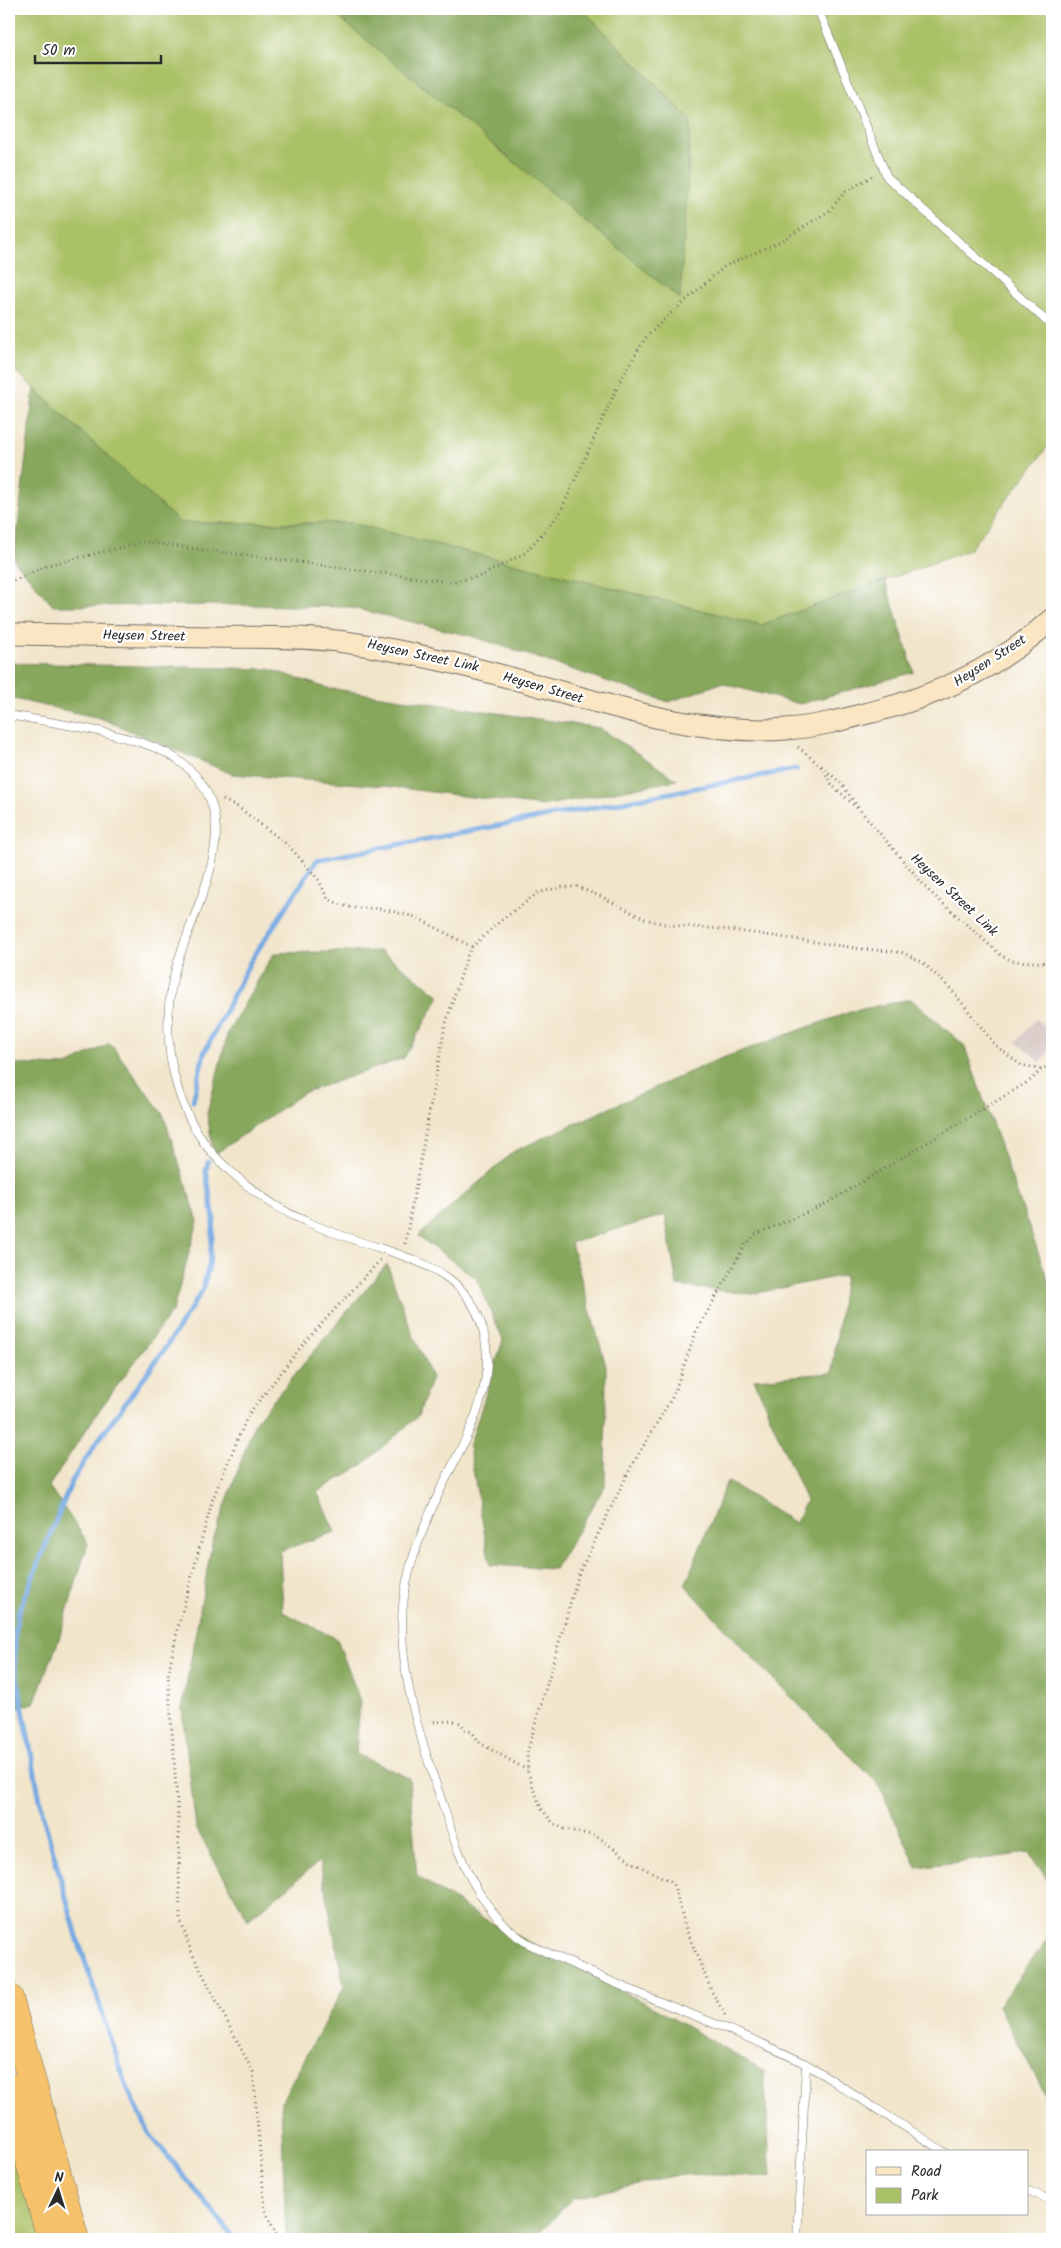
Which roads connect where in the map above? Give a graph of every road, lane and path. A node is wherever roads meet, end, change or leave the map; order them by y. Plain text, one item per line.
1 (818, 9) edge
2 (883, 169) junction
3 (1052, 326) edge
4 (9, 583) edge
5 (1052, 619) edge
6 (9, 634) edge
7 (9, 715) edge
8 (794, 746) dead end
9 (819, 763) junction
10 (209, 795) junction
11 (859, 809) junction
12 (472, 947) junction
13 (1052, 963) edge
14 (1052, 1065) edge
15 (1042, 1069) junction
16 (389, 1251) junction
17 (403, 1255) junction
18 (418, 1726) junction
19 (527, 1770) junction
20 (9, 1998) edge
21 (732, 2032) junction
22 (806, 2065) junction
23 (9, 2087) edge
24 (941, 2150) edge
25 (1028, 2190) edge
26 (1052, 2201) edge
27 (51, 2239) edge
28 (75, 2239) edge
29 (278, 2239) edge
30 (797, 2239) edge

1 - 2 lane
2 - 3 lane
2 - 4 path
5 - 6 main road, Heysen Street
7 - 10 lane
8 - 9 path, Heysen Street Link
9 - 11 path, Heysen Street Link
9 - 11 path, Heysen Street Link
10 - 12 path
10 - 16 lane
11 - 13 path, Heysen Street Link
12 - 15 path
12 - 17 path
14 - 15 path
15 - 19 path
16 - 17 lane
16 - 29 path
17 - 18 lane
18 - 19 path
18 - 21 lane
19 - 21 path
20 - 28 highway
21 - 22 lane
22 - 24 lane
22 - 30 lane
23 - 27 highway
25 - 26 lane

